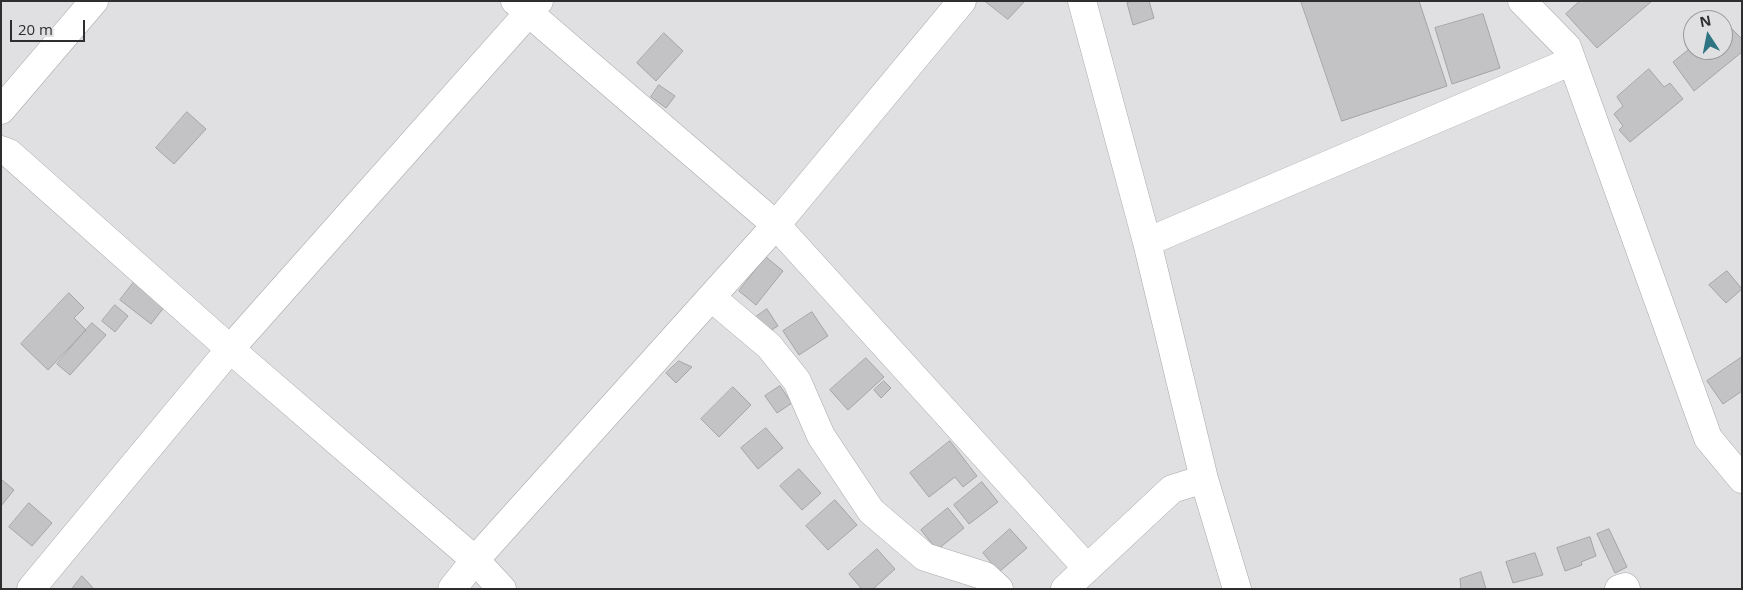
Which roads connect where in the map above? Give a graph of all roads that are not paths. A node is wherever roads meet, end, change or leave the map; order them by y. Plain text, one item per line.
1 (94, 1) edge
2 (962, 1) edge
3 (1082, 1) edge
4 (1522, 1) edge
5 (527, 5) edge
6 (1572, 61) junction
7 (1, 110) edge
8 (1, 150) edge
9 (776, 225) junction
10 (1147, 242) junction
11 (712, 298) junction
12 (230, 349) junction
13 (1742, 479) edge
14 (1204, 480) junction
15 (475, 560) junction
16 (1087, 568) junction
17 (31, 589) edge
18 (452, 589) edge
19 (502, 589) edge
20 (999, 589) edge
21 (1066, 589) edge
22 (1237, 589) edge
23 (1619, 589) edge
24 (1626, 589) edge

1 - 7 street
2 - 9 street
3 - 10 street
4 - 6 street
5 - 9 street
5 - 12 street
6 - 10 street
6 - 13 street
8 - 12 street
9 - 11 street
9 - 16 street
10 - 14 street
11 - 15 street
11 - 20 street
12 - 15 street
12 - 17 street
14 - 16 street
14 - 22 street
15 - 18 street
15 - 19 street
16 - 21 street
23 - 24 street

